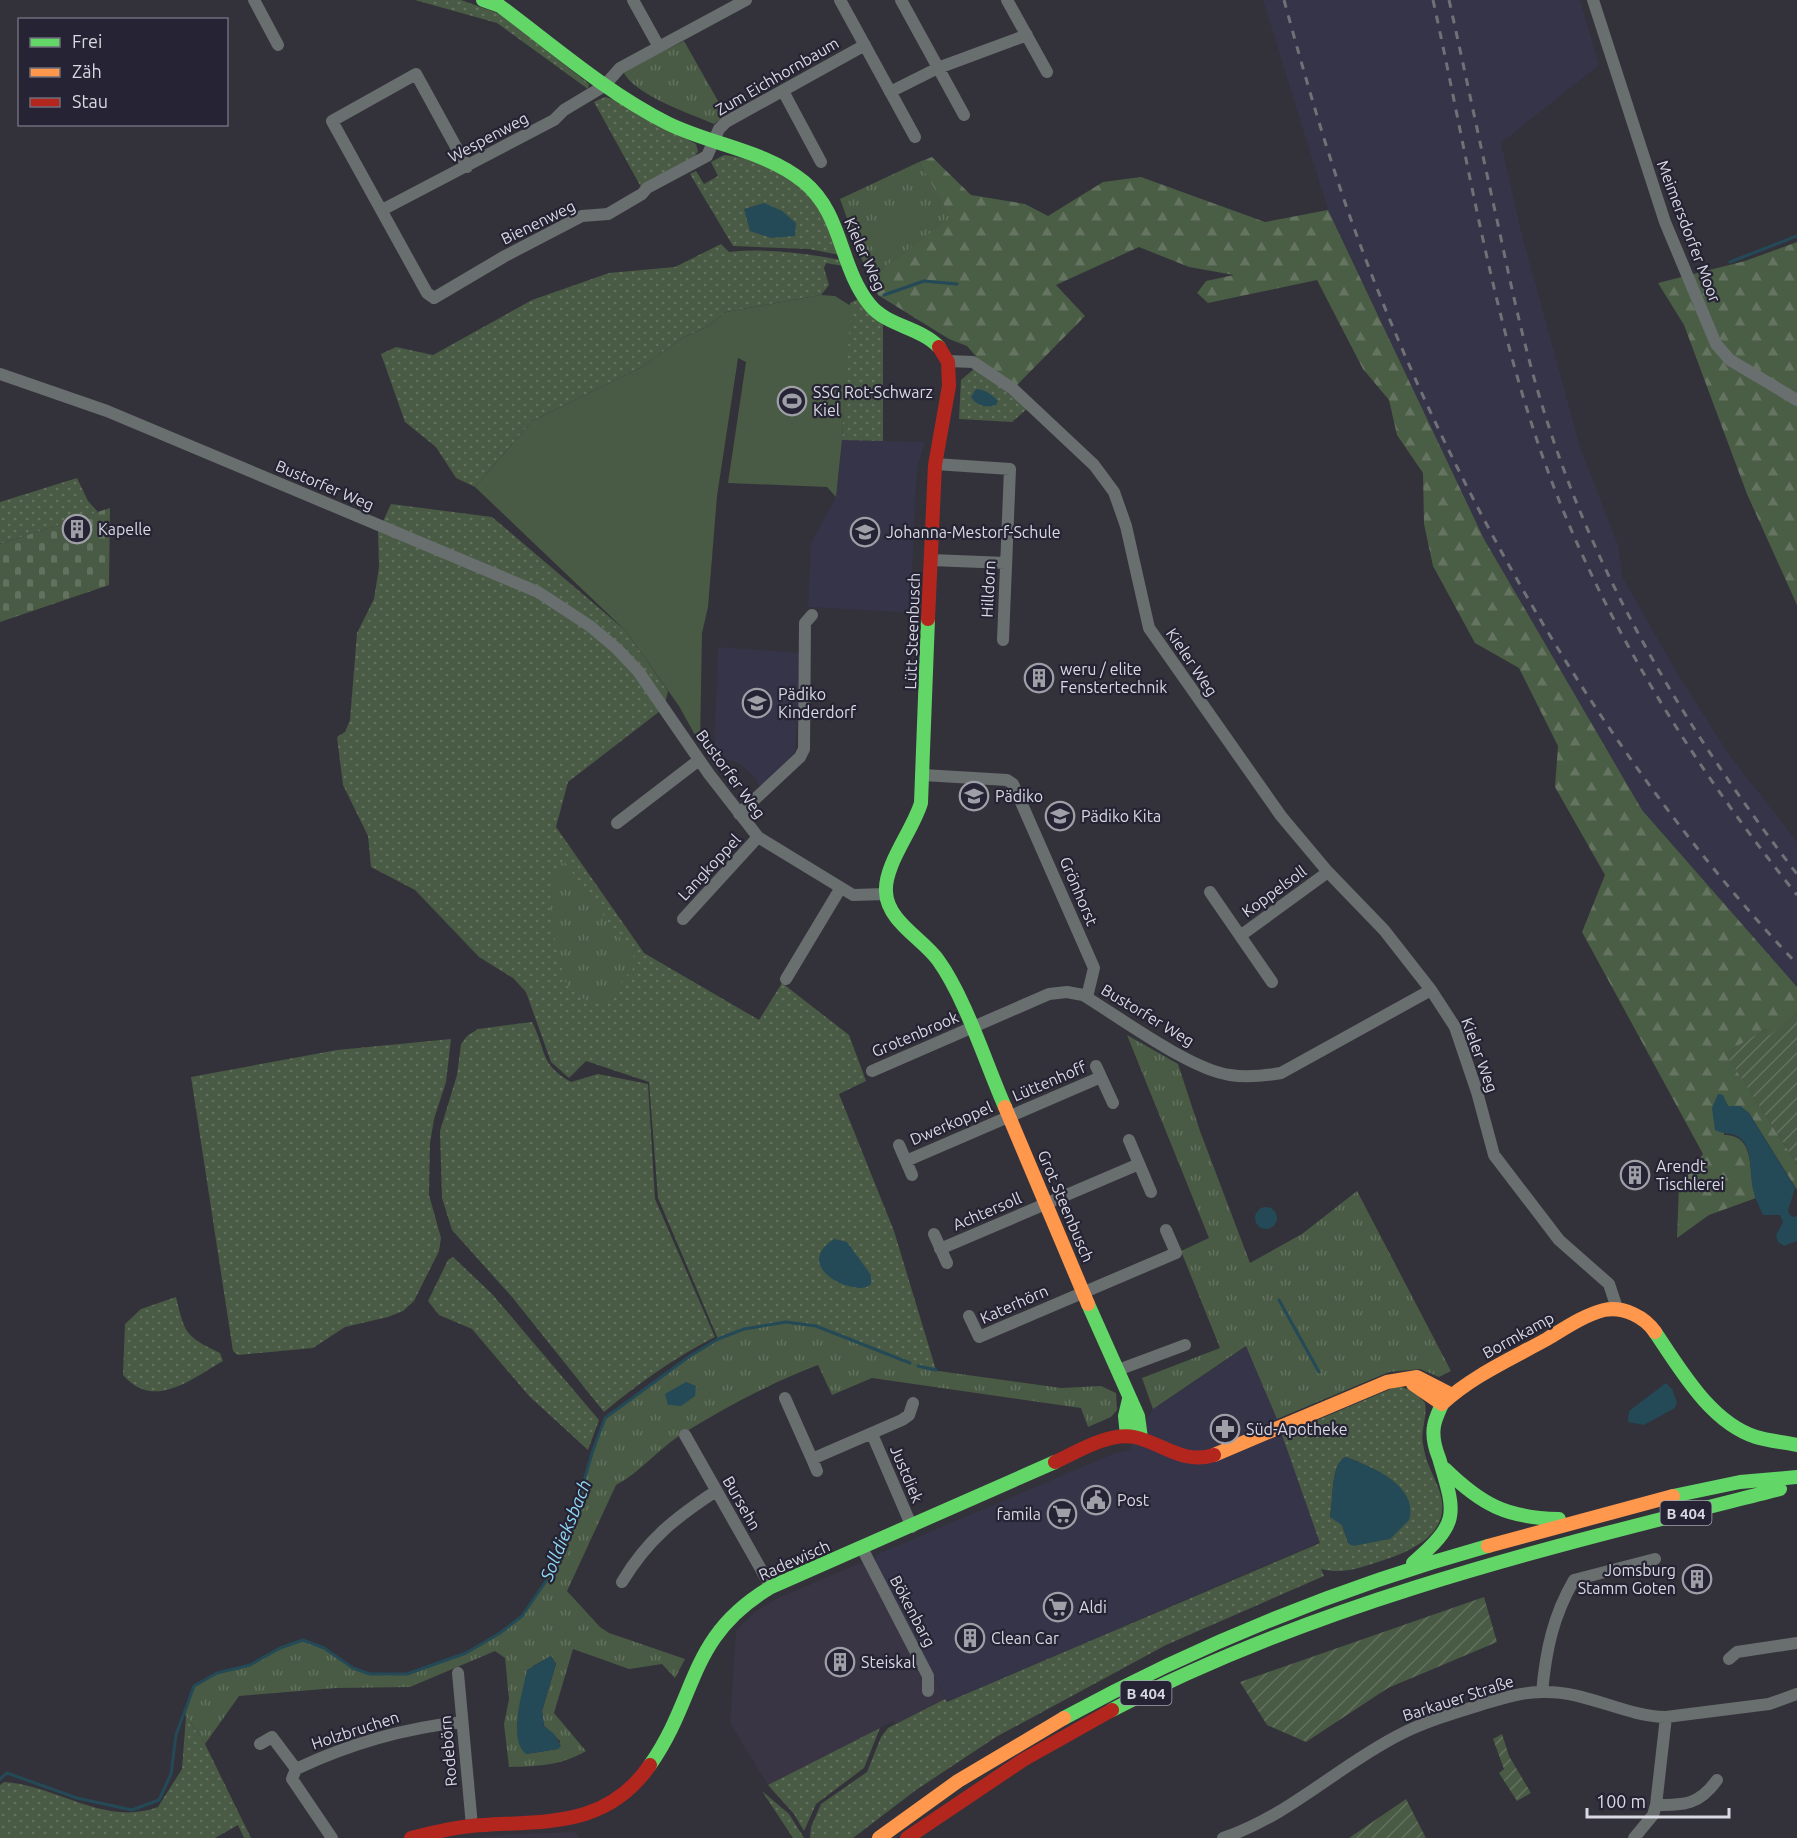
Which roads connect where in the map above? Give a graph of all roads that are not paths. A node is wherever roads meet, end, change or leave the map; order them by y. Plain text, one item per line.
1 (254, 0) edge
2 (483, 0) edge
3 (633, 0) edge
4 (901, 0) edge
5 (1007, 0) edge
6 (1593, 0) edge
7 (740, 1) edge
8 (840, 1) edge
9 (1027, 35) junction
10 (278, 45) dead end
11 (865, 45) junction
12 (659, 47) junction
13 (938, 68) junction
14 (1047, 72) dead end
15 (604, 86) junction
16 (783, 91) junction
17 (890, 92) junction
18 (964, 115) dead end
19 (915, 137) dead end
20 (714, 142) junction
21 (821, 162) dead end
22 (467, 167) junction
23 (382, 210) junction
24 (948, 361) junction
25 (0, 374) edge
26 (1797, 400) edge
27 (935, 464) junction
28 (931, 560) junction
29 (1006, 563) junction
30 (812, 615) dead end
31 (1003, 640) dead end
32 (699, 760) junction
33 (923, 775) junction
34 (739, 814) junction
35 (617, 823) dead end
36 (758, 837) junction
37 (1328, 872) junction
38 (840, 889) junction
39 (1210, 892) dead end
40 (886, 894) junction
41 (683, 919) dead end
42 (1240, 936) junction
43 (786, 979) dead end
44 (1272, 982) dead end
45 (1431, 990) junction
46 (1087, 997) junction
47 (971, 1028) junction
48 (872, 1071) dead end
49 (1113, 1103) dead end
50 (1010, 1116) junction
51 (1129, 1140) dead end
52 (899, 1145) dead end
53 (906, 1161) junction
54 (1139, 1164) junction
55 (912, 1175) dead end
56 (1151, 1192) dead end
57 (1047, 1203) junction
58 (1166, 1230) dead end
59 (934, 1234) dead end
60 (940, 1249) junction
61 (947, 1263) dead end
62 (1084, 1291) junction
63 (1617, 1308) junction
64 (969, 1316) dead end
65 (1185, 1345) dead end
66 (1118, 1370) junction
67 (785, 1398) dead end
68 (1446, 1399) junction
69 (913, 1403) dead end
70 (872, 1434) junction
71 (685, 1435) dead end
72 (1134, 1437) junction
73 (1797, 1445) edge
74 (812, 1459) junction
75 (1443, 1467) junction
76 (817, 1471) dead end
77 (1797, 1478) edge
78 (1797, 1483) edge
79 (716, 1491) junction
80 (1590, 1519) junction
81 (912, 1527) junction
82 (862, 1548) junction
83 (1655, 1559) dead end
84 (1400, 1572) junction
85 (622, 1582) dead end
86 (771, 1587) junction
87 (1797, 1642) edge
88 (1729, 1659) dead end
89 (458, 1673) dead end
90 (928, 1691) dead end
91 (1542, 1692) junction
92 (1797, 1694) edge
93 (1666, 1717) junction
94 (462, 1722) junction
95 (260, 1744) dead end
96 (296, 1769) junction
97 (1717, 1780) dead end
98 (1656, 1805) junction
99 (472, 1826) junction
100 (332, 1838) edge
101 (411, 1838) edge
102 (879, 1838) edge
103 (907, 1838) edge
104 (1223, 1838) edge
105 (1634, 1838) edge

1 - 10 street
2 - 15 main road, Kieler Weg
3 - 12 street
4 - 13 street
5 - 9 street
6 - 26 street, Meimersdorfer Moor
7 - 12 street, Wespenweg
8 - 11 street, Zum Eichhornbaum
9 - 13 street
9 - 14 street
11 - 16 street, Zum Eichhornbaum
11 - 17 street, Zum Eichhornbaum
12 - 15 street, Wespenweg
13 - 17 street
13 - 18 street
15 - 20 main road, Kieler Weg
15 - 22 street, Wespenweg
16 - 20 street, Zum Eichhornbaum
16 - 21 street
17 - 19 street, Zum Eichhornbaum
20 - 23 street, Bienenweg
20 - 24 main road, Kieler Weg
22 - 23 street, Wespenweg
22 - 23 street
24 - 27 main road, Lütt Steenbusch
24 - 37 street, Kieler Weg
25 - 32 street, Bustorfer Weg
27 - 28 main road, Lütt Steenbusch
27 - 29 street, Hilldorn
28 - 29 street
28 - 33 main road, Lütt Steenbusch
29 - 31 street, Hilldorn
30 - 34 street
32 - 34 street, Bustorfer Weg
32 - 35 street
33 - 40 main road, Lütt Steenbusch
33 - 46 street, Grönhorst
34 - 36 street, Bustorfer Weg
36 - 38 street, Bustorfer Weg
36 - 41 street, Langkoppel
37 - 42 street, Koppelsoll
37 - 45 street, Kieler Weg
38 - 40 street, Bustorfer Weg
38 - 43 street
39 - 42 street, Koppelsoll
40 - 47 main road
42 - 44 street, Koppelsoll
45 - 46 street, Bustorfer Weg
45 - 63 street, Kieler Weg
46 - 47 street, Bustorfer Weg
47 - 48 street, Grotenbrook
47 - 50 main road, Grot Steenbusch
49 - 50 street, Lüttenhoff
50 - 53 street, Dwerkoppel
50 - 57 main road, Grot Steenbusch
51 - 54 street
52 - 53 street
53 - 55 street
54 - 56 street
54 - 57 street, Achtersoll
57 - 60 street, Achtersoll
57 - 62 main road, Grot Steenbusch
58 - 62 street
59 - 60 street
60 - 61 street
62 - 64 street, Katerhörn
62 - 66 main road, Grot Steenbusch
63 - 68 main road, Bormkamp
63 - 73 main road
65 - 66 street
66 - 72 main road, Grot Steenbusch
67 - 74 street
68 - 72 main road
68 - 75 main road
69 - 70 street, Justdiek
70 - 74 street, Justdiek
70 - 81 street, Justdiek
71 - 79 street, Bursehn
72 - 81 main road, Radewisch
74 - 76 street
75 - 80 main road
75 - 84 main road
77 - 80 main road, B 404
78 - 103 main road, B 404
79 - 85 street
79 - 86 street, Bursehn
80 - 84 main road, B 404
81 - 82 main road, Radewisch
82 - 86 main road, Radewisch
82 - 90 street, Bökenbarg
83 - 91 street
84 - 102 main road, B 404
86 - 99 main road, Radewisch
87 - 88 street
89 - 94 street, Rodebörn
91 - 93 street, Barkauer Straße
91 - 104 street, Barkauer Straße
92 - 93 street, Barkauer Straße
93 - 98 street
94 - 96 street, Holzbruchen
94 - 99 street, Rodebörn
95 - 96 street
96 - 100 street
97 - 98 street
98 - 105 street
99 - 101 main road, Radewisch

